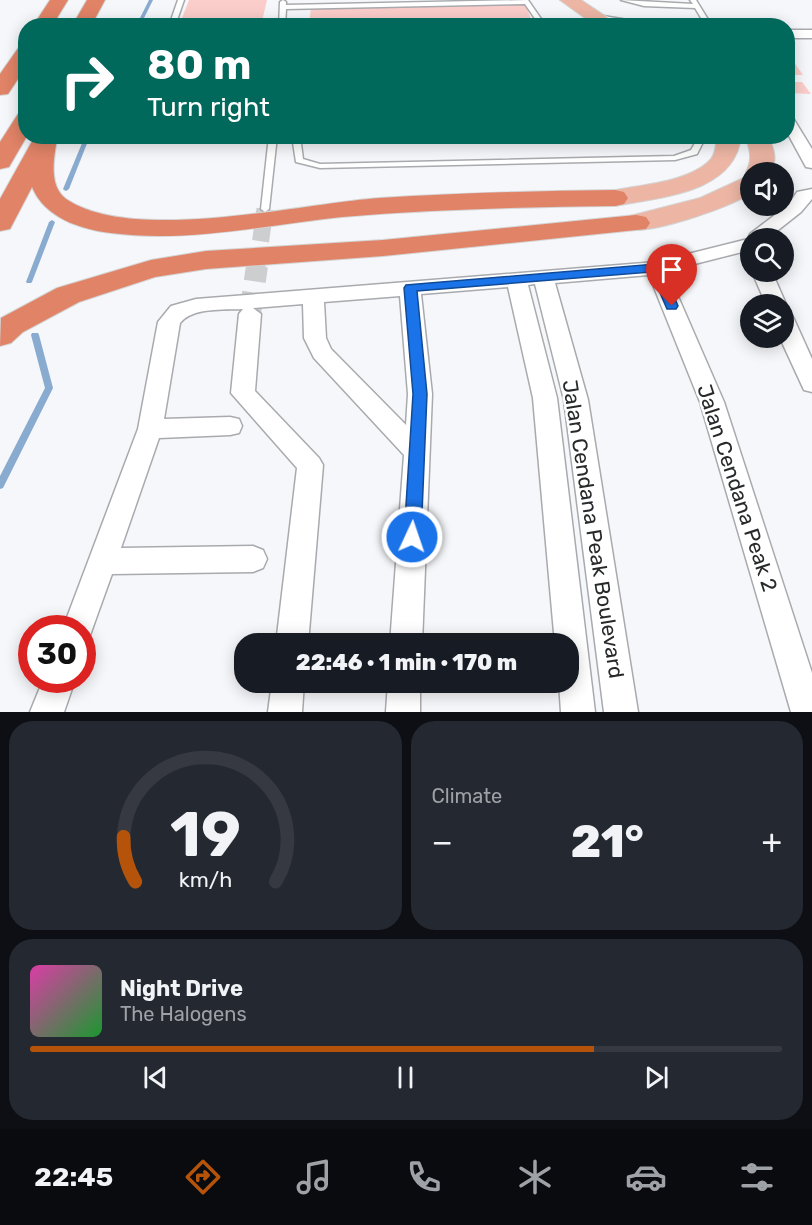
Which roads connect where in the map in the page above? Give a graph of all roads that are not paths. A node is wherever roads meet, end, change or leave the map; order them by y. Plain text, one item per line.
1 (59, 0) edge
2 (96, 0) edge
3 (181, 0) edge
4 (624, 0) edge
5 (693, 0) edge
6 (525, 1) edge
7 (283, 3) edge
8 (562, 4) edge
9 (697, 6) junction
10 (47, 18) edge
11 (86, 18) edge
12 (175, 18) edge
13 (282, 18) edge
14 (539, 18) edge
15 (587, 18) edge
16 (704, 18) edge
17 (795, 34) edge
18 (812, 34) edge
19 (18, 63) edge
20 (0, 89) edge
21 (18, 132) edge
22 (795, 132) edge
23 (43, 144) edge
24 (45, 144) edge
25 (272, 144) edge
26 (297, 144) edge
27 (698, 144) edge
28 (728, 144) edge
29 (760, 144) edge
30 (0, 162) edge
31 (763, 162) edge
32 (812, 163) edge
33 (740, 189) edge
34 (812, 194) edge
35 (615, 198) joint
36 (265, 209) tunnel mouth
37 (0, 223) edge
38 (636, 223) joint
39 (770, 228) edge
40 (740, 247) edge
41 (656, 268) junction
42 (543, 277) junction
43 (516, 279) junction
44 (410, 288) junction
45 (313, 296) junction
46 (250, 314) tunnel mouth
47 (0, 335) edge
48 (794, 344) edge
49 (812, 384) edge
50 (230, 426) dead end
51 (150, 429) junction
52 (417, 452) junction
53 (551, 458) junction
54 (584, 458) junction
55 (253, 559) dead end
56 (102, 561) junction
57 (565, 587) junction
58 (603, 590) junction
59 (83, 615) edge
60 (293, 633) edge
61 (407, 633) edge
62 (54, 693) edge
63 (287, 693) edge
64 (404, 693) edge
65 (47, 712) edge
66 (285, 712) edge
67 (403, 712) edge
68 (578, 712) edge
69 (621, 712) edge
70 (808, 712) edge

1 - 10 highway
2 - 11 highway
3 - 12 lane
4 - 9 lane
5 - 9 lane
6 - 7 lane
6 - 14 lane
7 - 13 lane
8 - 15 main road
9 - 16 lane
17 - 18 street
19 - 20 highway
21 - 30 highway
22 - 32 street
23 - 37 highway
24 - 35 highway
25 - 36 lane
26 - 27 lane
28 - 35 main road
29 - 31 main road
33 - 38 main road
34 - 39 street
38 - 47 highway
40 - 41 street
41 - 42 street
41 - 70 street, Jalan Cendana Peak 2
42 - 43 street
42 - 54 street, Jalan Cendana Peak Boulevard
43 - 44 street
43 - 53 street, Jalan Cendana Peak Boulevard
44 - 45 street
44 - 52 street
45 - 51 street
45 - 52 street
46 - 60 street
48 - 49 street
50 - 51 street
51 - 56 street
52 - 61 street
53 - 54 street
53 - 57 street, Jalan Cendana Peak Boulevard
54 - 58 street, Jalan Cendana Peak Boulevard
55 - 56 street
56 - 59 street
57 - 58 street
57 - 68 street, Jalan Cendana Peak Boulevard
58 - 69 street, Jalan Cendana Peak Boulevard
62 - 65 street
63 - 66 street
64 - 67 street

